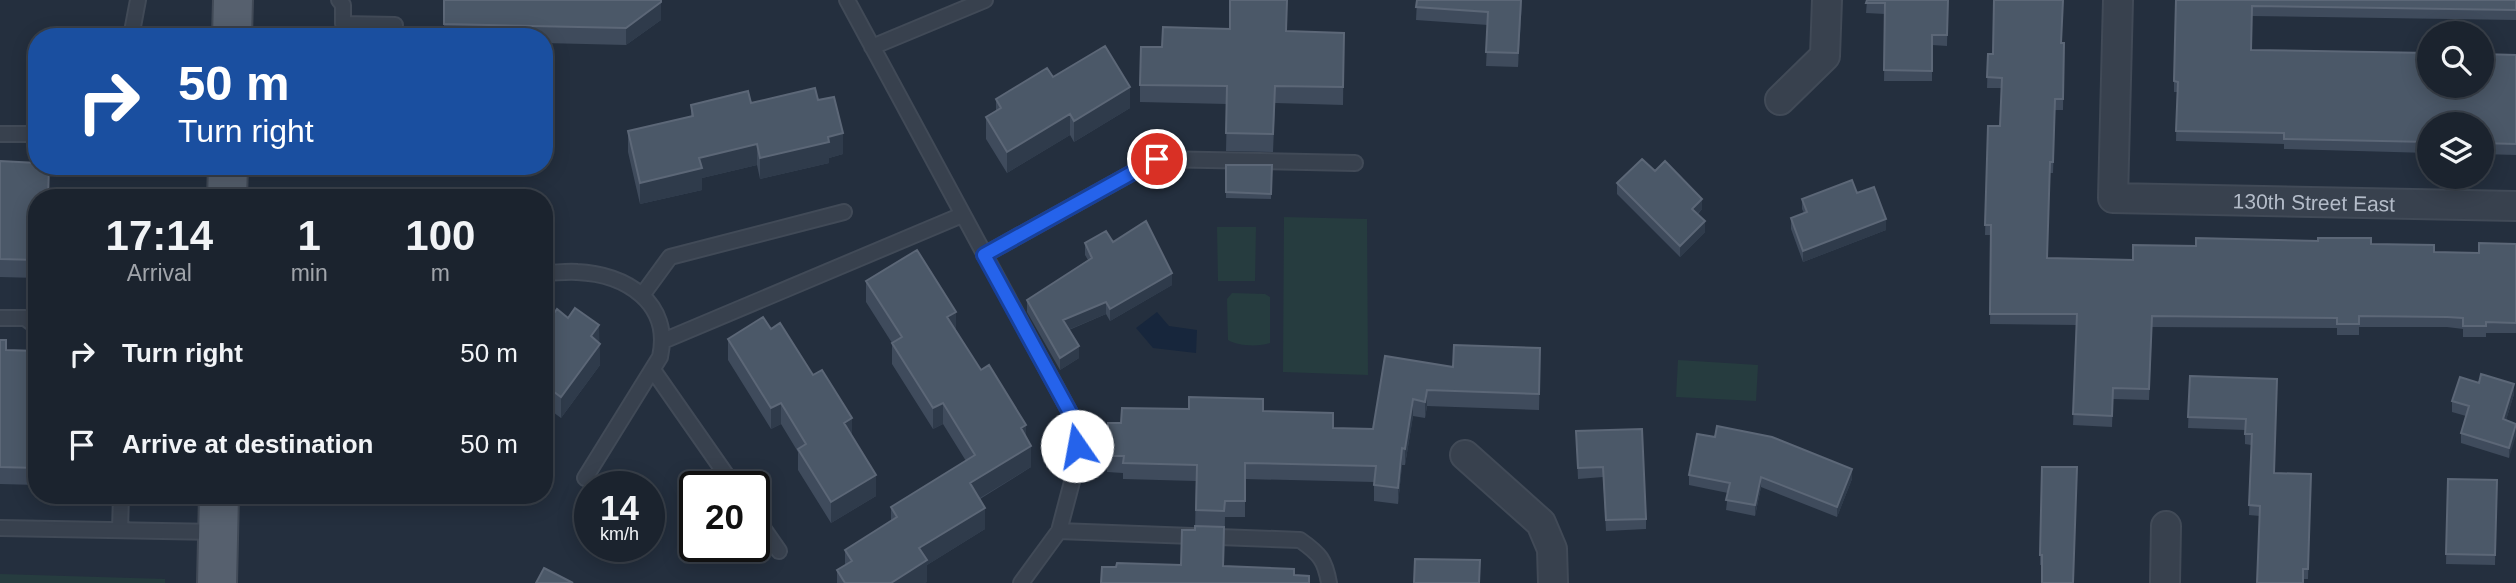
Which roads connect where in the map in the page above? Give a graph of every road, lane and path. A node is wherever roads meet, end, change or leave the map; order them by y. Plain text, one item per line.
1 (138, 0) edge
2 (233, 0) edge
3 (847, 0) edge
4 (985, 0) edge
5 (1826, 0) edge
6 (2118, 0) edge
7 (343, 2) edge
8 (395, 25) dead end
9 (133, 28) edge
10 (232, 28) edge
11 (872, 47) junction
12 (1780, 100) dead end
13 (0, 134) edge
14 (28, 134) edge
15 (1355, 163) dead end
16 (2516, 206) edge
17 (844, 212) dead end
18 (962, 215) junction
19 (984, 255) junction
20 (553, 272) edge
21 (643, 294) junction
22 (0, 318) edge
23 (28, 320) edge
24 (663, 341) junction
25 (653, 370) junction
26 (1465, 455) dead end
27 (589, 471) edge
28 (724, 471) edge
29 (121, 504) edge
30 (219, 514) edge
31 (2166, 526) dead end
32 (0, 528) edge
33 (120, 530) junction
34 (1059, 531) junction
35 (770, 538) edge
36 (779, 551) dead end
37 (217, 583) edge
38 (1021, 583) edge
39 (1329, 583) edge
40 (1553, 583) edge
41 (2165, 583) edge

1 - 9 lane
2 - 10 main road
3 - 11 lane
4 - 11 lane
5 - 12 street
6 - 16 street, 130th Street East
7 - 8 lane
11 - 18 lane
13 - 14 lane
15 - 19 lane
17 - 21 lane
18 - 19 lane
18 - 24 lane
19 - 34 lane
20 - 21 lane
21 - 24 lane
22 - 23 lane
24 - 25 lane
25 - 27 lane
25 - 28 lane
26 - 40 street
29 - 33 lane
30 - 33 lane
30 - 37 main road
31 - 41 street
32 - 33 lane
34 - 38 lane
34 - 39 lane
35 - 36 lane

